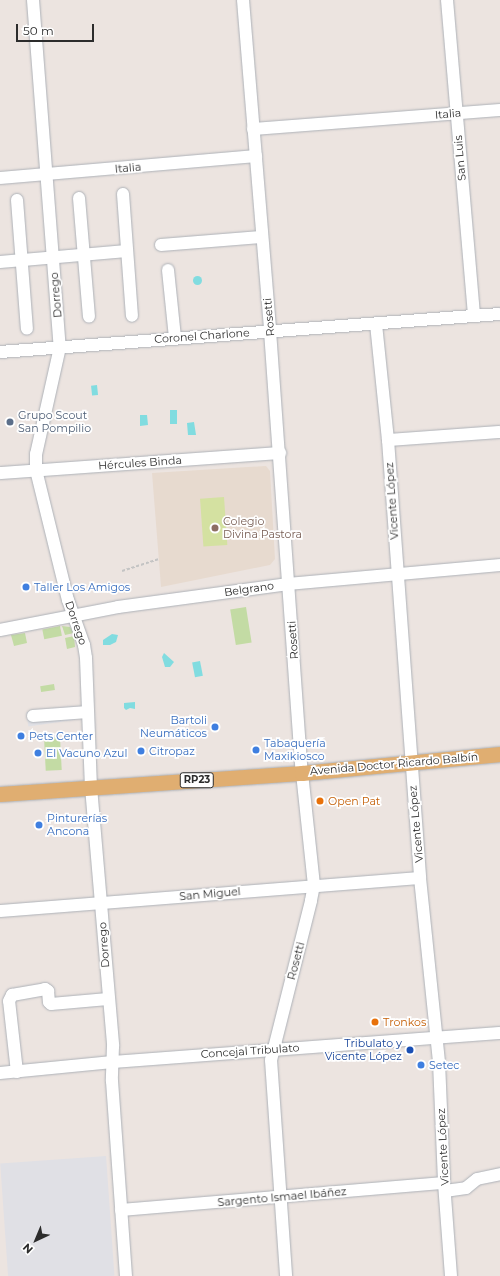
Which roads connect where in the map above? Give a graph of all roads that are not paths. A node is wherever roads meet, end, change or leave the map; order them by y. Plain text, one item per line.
1 (33, 0) edge
2 (243, 0) edge
3 (447, 0) edge
4 (500, 110) edge
5 (456, 114) junction
6 (253, 129) junction
7 (256, 156) junction
8 (46, 175) junction
9 (0, 178) edge
10 (123, 194) dead end
11 (79, 198) dead end
12 (17, 200) dead end
13 (261, 237) junction
14 (160, 245) dead end
15 (127, 251) junction
16 (84, 255) junction
17 (52, 258) junction
18 (21, 261) junction
19 (0, 262) edge
20 (168, 270) dead end
21 (500, 314) edge
22 (132, 316) dead end
23 (474, 316) junction
24 (89, 317) dead end
25 (376, 324) junction
26 (26, 329) dead end
27 (270, 331) junction
28 (175, 338) junction
29 (60, 347) junction
30 (0, 352) edge
31 (500, 432) edge
32 (388, 440) junction
33 (280, 453) junction
34 (36, 470) junction
35 (0, 473) edge
36 (500, 565) edge
37 (398, 574) junction
38 (288, 584) junction
39 (74, 617) junction
40 (0, 630) edge
41 (88, 712) junction
42 (33, 716) dead end
43 (500, 754) edge
44 (411, 761) junction
45 (302, 773) junction
46 (91, 786) junction
47 (0, 794) edge
48 (420, 878) junction
49 (314, 885) junction
50 (101, 902) junction
51 (0, 911) edge
52 (108, 999) junction
53 (500, 1033) edge
54 (436, 1038) junction
55 (273, 1050) junction
56 (112, 1062) junction
57 (17, 1072) junction
58 (0, 1073) edge
59 (500, 1174) edge
60 (444, 1187) junction
61 (281, 1197) junction
62 (121, 1210) junction
63 (126, 1276) edge
64 (286, 1276) edge
65 (451, 1276) edge

1 - 8 street, Dorrego
2 - 6 street, Rosetti
3 - 5 street, San Luis
4 - 5 street, Italia
5 - 6 street, Italia
5 - 23 street, San Luis
6 - 7 street, Rosetti
7 - 8 street, Italia
7 - 13 street, Rosetti
8 - 9 street, Italia
8 - 17 street, Dorrego
10 - 15 street
11 - 16 street
12 - 18 street
13 - 14 street
13 - 27 street, Rosetti
15 - 16 street
15 - 22 street
16 - 17 street
16 - 24 street
17 - 18 street
17 - 29 street, Dorrego
18 - 19 street
18 - 26 street
20 - 28 street
21 - 23 street, Coronel Charlone
23 - 25 street, Coronel Charlone
25 - 27 street, Coronel Charlone
25 - 32 street, Vicente López
27 - 28 street, Coronel Charlone
27 - 33 street, Rosetti
28 - 29 street, Coronel Charlone
29 - 30 street, Coronel Charlone
29 - 34 street, Dorrego
31 - 32 street
32 - 37 street, Vicente López
33 - 34 street, Hércules Binda
33 - 38 street, Rosetti
34 - 35 street, Hércules Binda
34 - 39 street, Dorrego
36 - 37 street, Belgrano
37 - 38 street, Belgrano
37 - 44 street, Vicente López
38 - 39 street, Belgrano
38 - 45 street, Rosetti
39 - 40 street, Belgrano
39 - 41 street, Dorrego
41 - 42 street
41 - 46 street, Dorrego
43 - 44 main road, Avenida Doctor Ricardo Balbín / RP23
44 - 45 main road, Avenida Doctor Ricardo Balbín / RP23
44 - 48 street, Vicente López
45 - 46 main road, Avenida Doctor Ricardo Balbín / RP23
45 - 49 street, Rosetti
46 - 47 main road, Avenida Doctor Ricardo Balbín / RP23
46 - 50 street, Dorrego
48 - 49 street, San Miguel
48 - 54 street, Vicente López
49 - 50 street, San Miguel
49 - 55 street, Rosetti
50 - 51 street, San Miguel
50 - 52 street, Dorrego
52 - 56 street, Dorrego
52 - 57 street
53 - 54 street, Concejal Tribulato
54 - 55 street, Concejal Tribulato
54 - 60 street, Vicente López
55 - 56 street, Concejal Tribulato
55 - 61 street, Rosetti
56 - 57 street, Concejal Tribulato
56 - 62 street, Dorrego
57 - 58 street, Concejal Tribulato
59 - 60 street, Sargento Ismael Ibáñez
60 - 61 street, Sargento Ismael Ibáñez
60 - 65 street, Vicente López
61 - 62 street, Sargento Ismael Ibáñez
61 - 64 street, Rosetti
62 - 63 street, Dorrego

